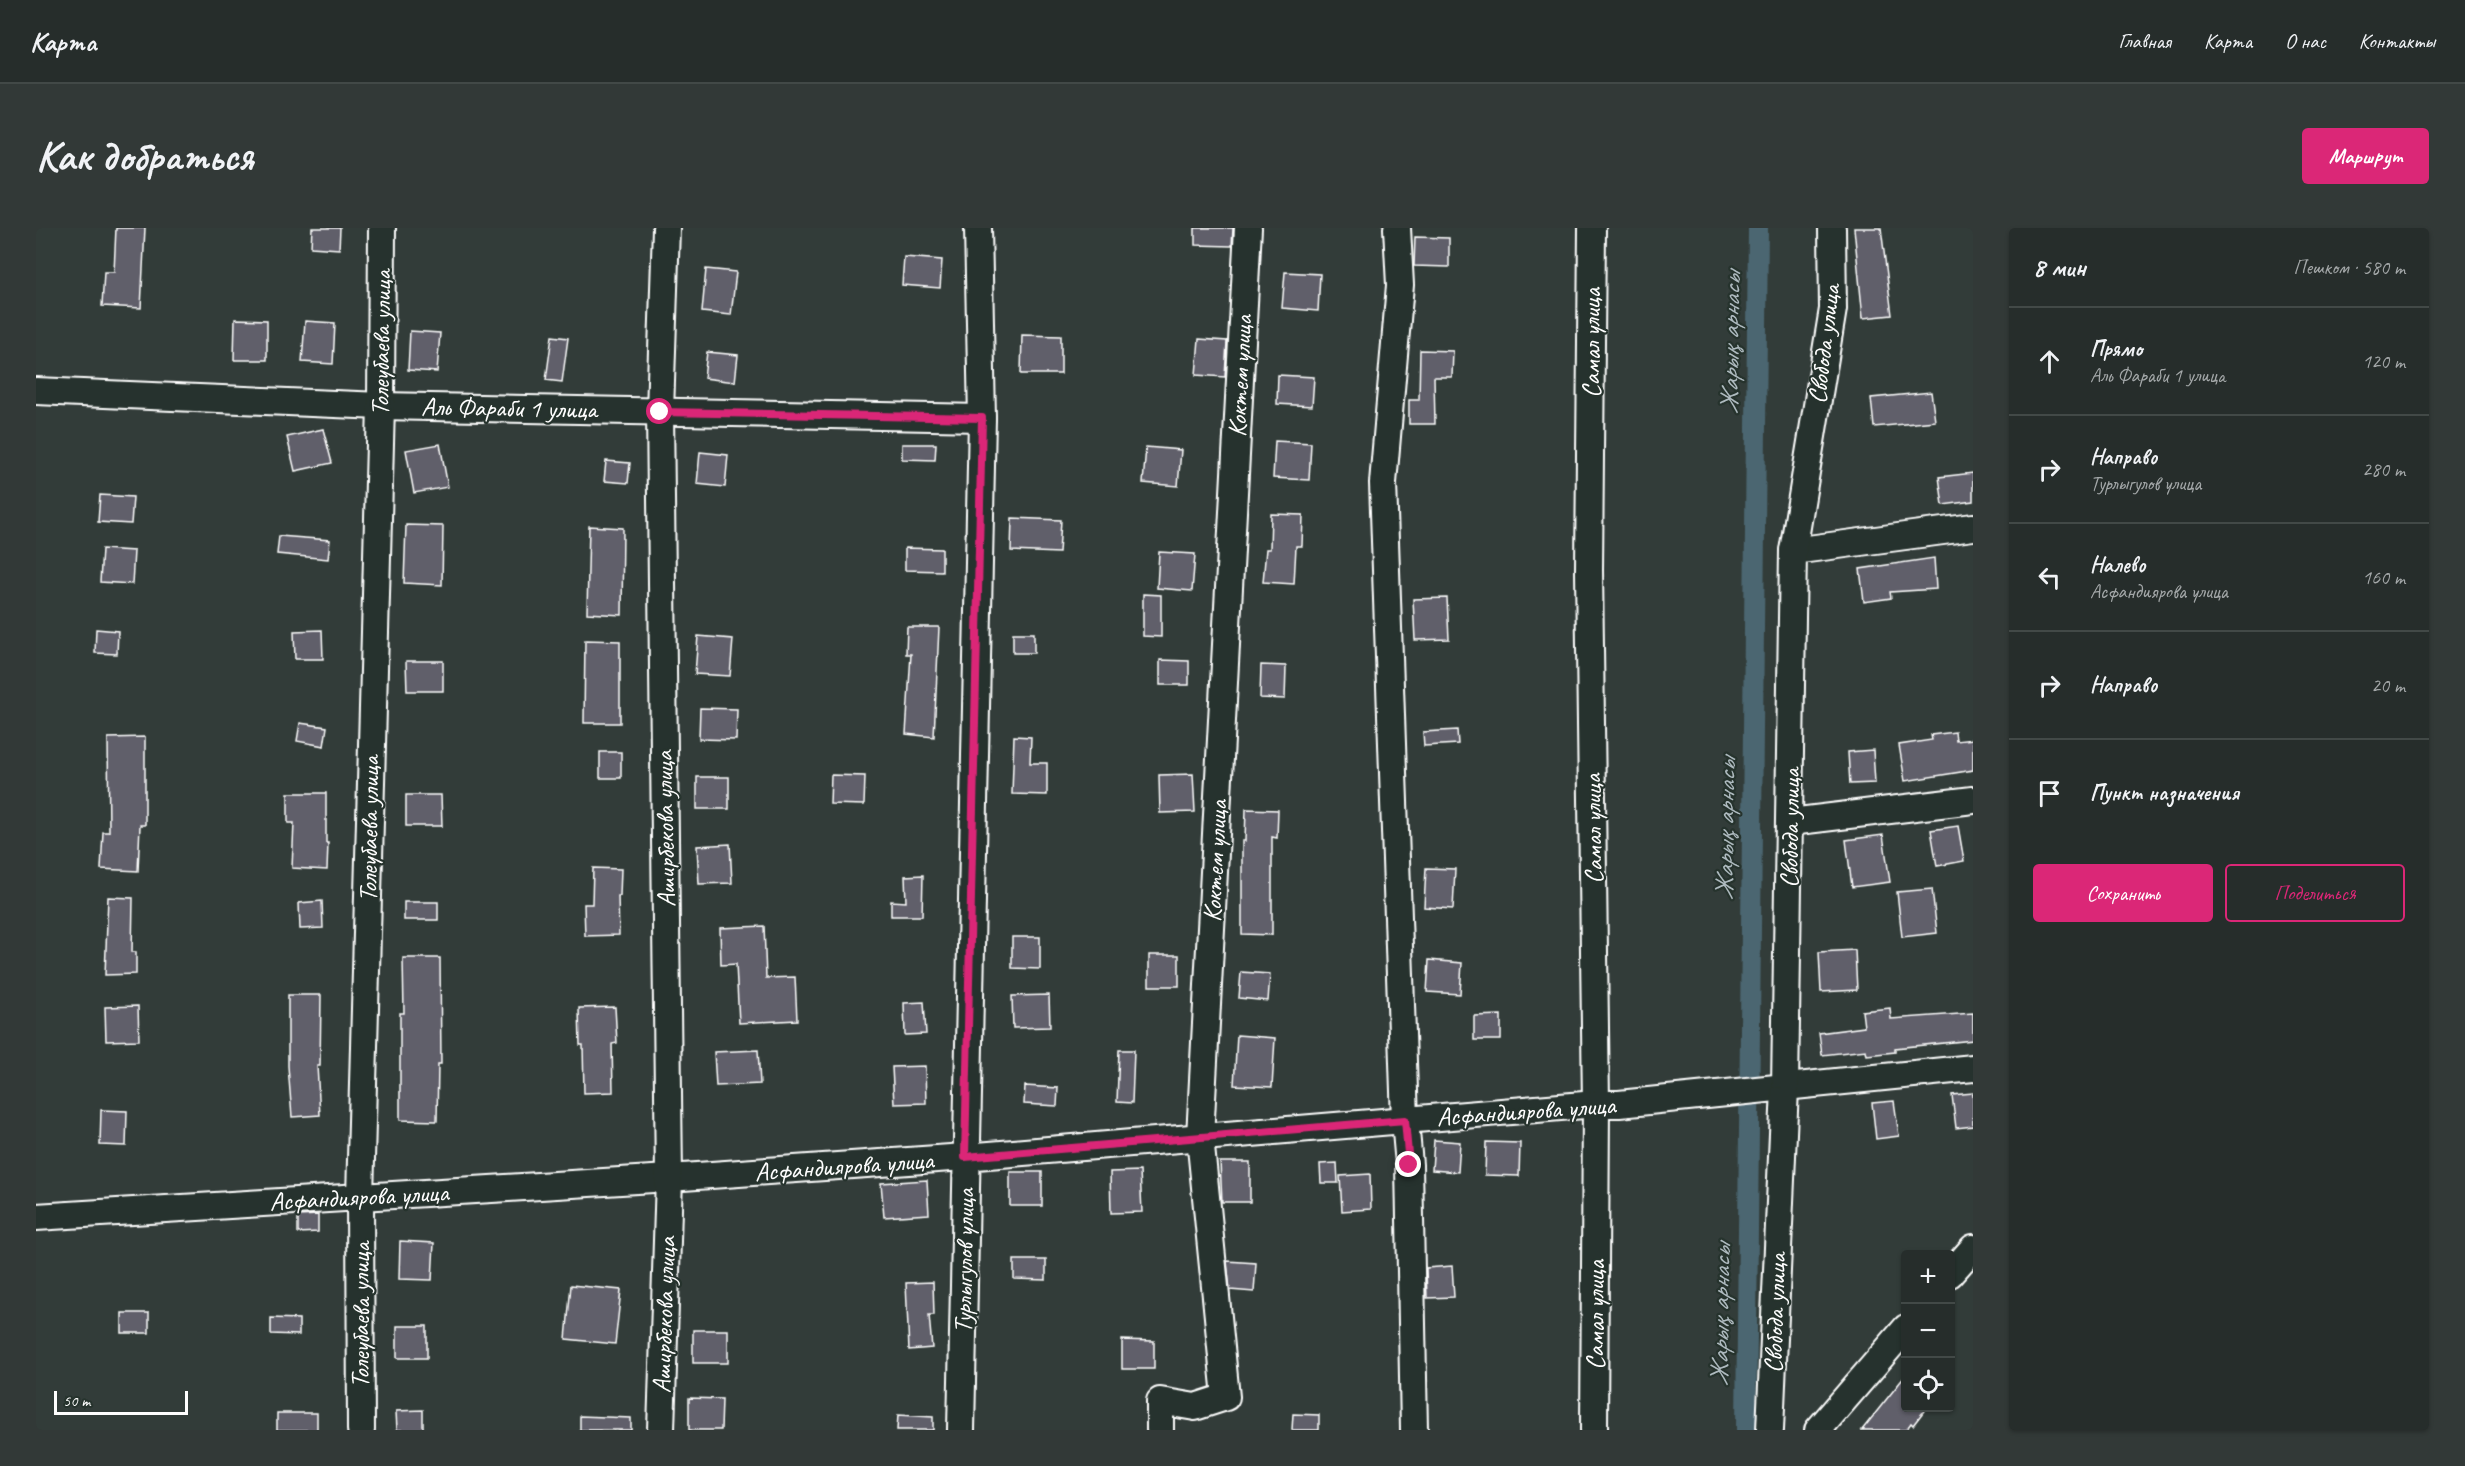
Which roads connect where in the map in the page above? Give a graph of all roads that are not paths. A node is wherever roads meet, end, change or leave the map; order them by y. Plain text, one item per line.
1 (382, 228) edge
2 (666, 228) edge
3 (978, 228) edge
4 (1248, 228) edge
5 (1397, 228) edge
6 (1592, 228) edge
7 (1832, 228) edge
8 (36, 391) edge
9 (381, 406) junction
10 (660, 412) junction
11 (982, 418) junction
12 (1973, 527) edge
13 (1793, 551) junction
14 (1973, 800) edge
15 (1790, 822) junction
16 (1973, 1068) edge
17 (1773, 1089) junction
18 (1608, 1104) junction
19 (1405, 1120) junction
20 (1200, 1137) junction
21 (965, 1157) junction
22 (669, 1179) junction
23 (360, 1197) junction
24 (36, 1217) edge
25 (1973, 1248) edge
26 (1955, 1268) edge
27 (1901, 1333) edge
28 (361, 1430) edge
29 (661, 1430) edge
30 (962, 1430) edge
31 (1160, 1430) edge
32 (1414, 1430) edge
33 (1594, 1430) edge
34 (1770, 1430) edge
35 (1818, 1430) edge

1 - 9 street, Толеубаева улица
2 - 10 street, Аширбекова улица
3 - 11 street, Турлыгулов улица
4 - 20 street, Коктем улица
5 - 19 street
6 - 18 street, Самал улица
7 - 13 street, Свобода улица
8 - 9 street, Аль Фараби 1 улица
9 - 10 street, Аль Фараби 1 улица
9 - 23 street, Толеубаева улица
10 - 11 street, Аль Фараби 1 улица
10 - 22 street, Аширбекова улица
11 - 21 street, Турлыгулов улица
12 - 13 street
13 - 15 street, Свобода улица
14 - 15 street
15 - 17 street, Свобода улица
16 - 17 street, Асфандиярова улица
17 - 18 street, Асфандиярова улица
17 - 34 street, Свобода улица
18 - 19 street, Асфандиярова улица
18 - 33 street, Самал улица
19 - 20 street, Асфандиярова улица
19 - 32 street
20 - 21 street, Асфандиярова улица
20 - 31 street, Коктем улица
21 - 22 street, Асфандиярова улица
21 - 30 street, Турлыгулов улица
22 - 23 street, Асфандиярова улица
22 - 29 street, Аширбекова улица
23 - 24 street, Асфандиярова улица
23 - 28 street, Толеубаева улица
25 - 26 street
27 - 35 street

